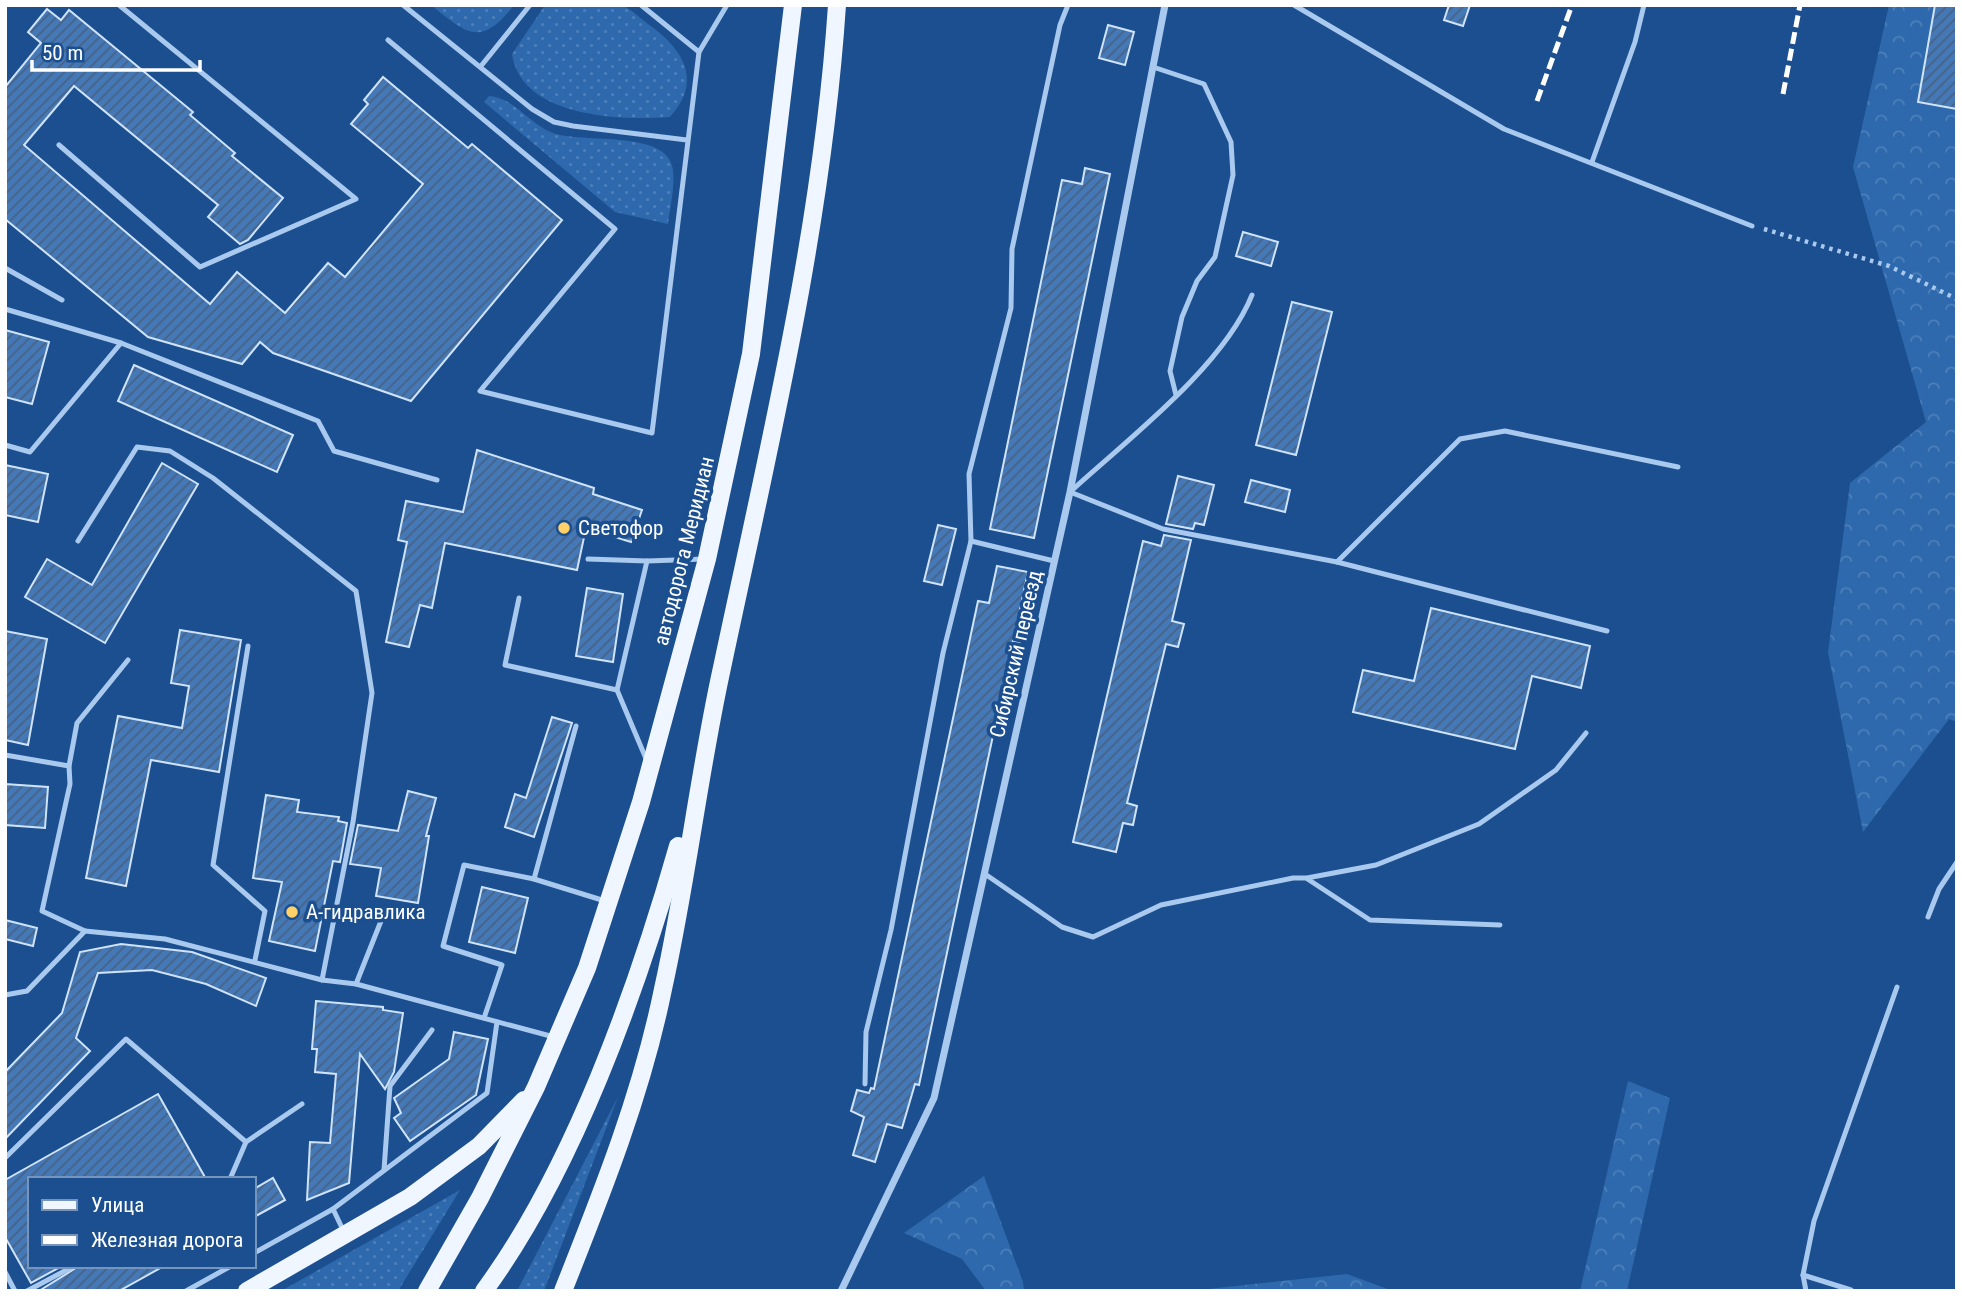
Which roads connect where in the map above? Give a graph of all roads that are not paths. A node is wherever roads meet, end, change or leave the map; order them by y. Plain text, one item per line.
1 (119, 5) edge
2 (403, 5) edge
3 (530, 5) edge
4 (641, 5) edge
5 (727, 5) edge
6 (793, 5) edge
7 (837, 5) edge
8 (1068, 5) edge
9 (1165, 5) edge
10 (1294, 5) edge
11 (1644, 5) edge
12 (388, 40) dead end
13 (699, 52) junction
14 (481, 66) junction
15 (1153, 66) junction
16 (687, 140) junction
17 (59, 145) dead end
18 (1592, 162) junction
19 (1752, 226) road end
20 (5, 268) edge
21 (1252, 295) dead end
22 (62, 300) dead end
23 (5, 309) edge
24 (121, 343) junction
25 (1177, 395) junction
26 (5, 445) edge
27 (1678, 467) dead end
28 (438, 480) dead end
29 (1070, 492) junction
30 (78, 541) dead end
31 (971, 541) junction
32 (588, 559) dead end
33 (708, 559) junction
34 (647, 561) junction
35 (1055, 561) junction
36 (1337, 562) junction
37 (519, 598) dead end
38 (1607, 631) dead end
39 (248, 646) dead end
40 (128, 660) dead end
41 (617, 690) junction
42 (576, 726) dead end
43 (1586, 733) dead end
44 (5, 755) edge
45 (703, 759) junction
46 (69, 766) junction
47 (650, 769) junction
48 (1957, 862) edge
49 (985, 874) junction
50 (1306, 878) junction
51 (534, 879) junction
52 (609, 902) junction
53 (383, 916) dead end
54 (1928, 917) dead end
55 (1500, 925) dead end
56 (85, 931) junction
57 (255, 960) junction
58 (323, 979) junction
59 (356, 984) junction
60 (1897, 987) dead end
61 (5, 995) edge
62 (484, 1018) junction
63 (497, 1021) junction
64 (432, 1030) dead end
65 (558, 1038) junction
66 (864, 1084) dead end
67 (536, 1087) junction
68 (302, 1104) dead end
69 (246, 1142) junction
70 (5, 1158) edge
71 (384, 1170) junction
72 (231, 1177) edge
73 (333, 1209) junction
74 (346, 1236) junction
75 (256, 1253) edge
76 (70, 1268) edge
77 (227, 1268) edge
78 (5, 1272) edge
79 (1803, 1275) junction
80 (1851, 1290) edge
81 (15, 1291) edge
82 (27, 1291) edge
83 (186, 1291) edge
84 (247, 1291) edge
85 (427, 1291) edge
86 (484, 1291) edge
87 (563, 1291) edge
88 (841, 1291) edge
89 (1806, 1291) edge

1 - 17 lane
2 - 14 lane
3 - 14 lane
4 - 13 lane
5 - 13 lane
6 - 33 main road, автодорога Меридиан
7 - 45 main road
8 - 31 lane
9 - 15 street, Сибирский переезд
10 - 18 lane
11 - 18 lane
12 - 16 lane
13 - 16 lane
14 - 16 lane
15 - 25 lane
15 - 29 street, Сибирский переезд
18 - 19 lane
20 - 22 lane
21 - 25 lane
23 - 24 lane
24 - 26 lane
24 - 28 lane
25 - 29 lane
27 - 36 lane
29 - 35 street, Сибирский переезд
29 - 36 lane
30 - 58 lane
31 - 35 lane
31 - 66 lane
32 - 34 lane
33 - 34 lane
33 - 47 main road, автодорога Меридиан
34 - 41 lane
35 - 49 street, Сибирский переезд
36 - 38 lane
37 - 41 lane
39 - 57 lane
40 - 46 lane
41 - 47 lane
42 - 51 lane
43 - 50 lane
44 - 46 lane
45 - 86 main road
45 - 87 main road
46 - 56 lane
47 - 52 main road, автодорога Меридиан
48 - 54 lane
49 - 50 lane
49 - 88 street, Сибирский переезд
50 - 55 lane
51 - 52 lane
51 - 62 lane
52 - 65 main road, автодорога Меридиан
53 - 59 lane
56 - 57 lane
56 - 61 lane
57 - 58 lane
58 - 59 lane
59 - 62 lane
60 - 79 lane
62 - 63 lane
63 - 65 lane
63 - 71 lane
64 - 71 lane
65 - 67 main road, автодорога Меридиан
67 - 74 main road
67 - 85 main road, автодорога Меридиан
68 - 69 lane
69 - 70 lane
69 - 72 lane
71 - 73 lane
73 - 74 lane
73 - 75 lane
74 - 84 main road
76 - 82 lane
77 - 83 lane
78 - 81 lane
79 - 80 lane
79 - 89 lane

